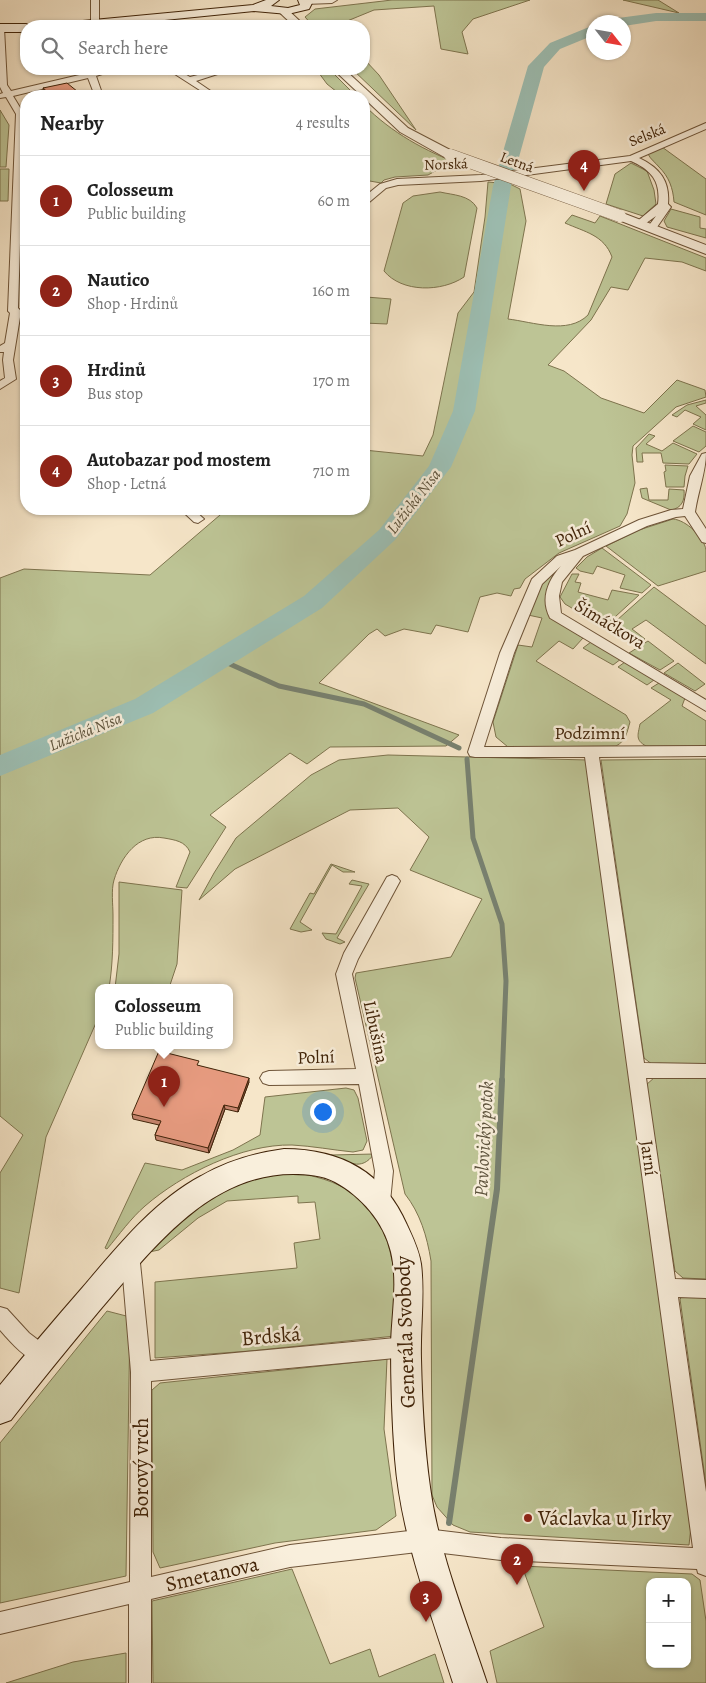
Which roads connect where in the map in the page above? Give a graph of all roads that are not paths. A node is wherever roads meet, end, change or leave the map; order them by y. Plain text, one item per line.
1 (95, 0) edge
2 (332, 0) edge
3 (275, 6) edge
4 (301, 10) edge
5 (96, 20) edge
6 (142, 20) edge
7 (0, 28) edge
8 (20, 28) edge
9 (95, 75) edge
10 (181, 75) edge
11 (207, 75) edge
12 (344, 75) edge
13 (92, 76) junction
14 (189, 80) junction
15 (30, 90) edge
16 (97, 90) edge
17 (205, 90) edge
18 (361, 90) edge
19 (20, 92) edge
20 (4, 96) edge
21 (370, 99) edge
22 (20, 114) edge
23 (706, 126) edge
24 (632, 158) junction
25 (536, 169) joint
26 (370, 197) edge
27 (663, 205) junction
28 (638, 224) junction
29 (652, 228) junction
30 (20, 238) edge
31 (706, 250) edge
32 (0, 311) edge
33 (18, 311) edge
34 (5, 348) edge
35 (0, 386) edge
36 (706, 456) edge
37 (689, 512) junction
38 (193, 515) edge
39 (198, 519) dead end
40 (706, 539) edge
41 (579, 553) junction
42 (706, 706) edge
43 (591, 751) junction
44 (706, 751) edge
45 (475, 752) joint
46 (392, 881) dead end
47 (636, 1070) junction
48 (706, 1070) edge
49 (365, 1076) junction
50 (269, 1078) dead end
51 (381, 1202) junction
52 (130, 1253) junction
53 (668, 1288) junction
54 (706, 1289) edge
55 (0, 1316) edge
56 (406, 1347) junction
57 (43, 1356) junction
58 (141, 1372) junction
59 (0, 1409) edge
60 (426, 1540) junction
61 (706, 1561) edge
62 (140, 1591) junction
63 (0, 1623) edge
64 (140, 1683) edge
65 (470, 1683) edge

1 - 5 street
2 - 4 street
3 - 4 main road
3 - 6 main road
7 - 8 main road
7 - 20 street
9 - 13 street
10 - 14 street
11 - 14 street
12 - 18 street, Letná, bridge
13 - 15 street
13 - 16 street
14 - 17 street
19 - 20 street
20 - 22 street
21 - 28 street, Letná, bridge
23 - 24 street, Selská
24 - 25 street, Selská
24 - 27 street
25 - 26 street, Norská, bridge
27 - 28 street
27 - 29 street
28 - 29 street, Letná
29 - 31 street, Letná
30 - 33 street
32 - 33 street
33 - 34 street
34 - 35 street
36 - 37 street
37 - 40 street
37 - 41 street, Polní
38 - 39 street
41 - 42 street, Šimáčkova
41 - 45 street, Polní
43 - 44 street, Podzimní
43 - 45 street, Podzimní
43 - 47 street, Jarní
46 - 49 street, Libušina
47 - 48 street
47 - 53 street, Jarní
49 - 50 street, Polní
49 - 51 street, Libušina
51 - 52 main road, Generála Svobody
51 - 56 main road, Generála Svobody
52 - 57 main road, Generála Svobody
52 - 58 street, Borový vrch
53 - 54 street
53 - 61 street, Jarní
55 - 57 street
56 - 58 street, Brdská
56 - 60 main road, Generála Svobody
57 - 59 main road, Generála Svobody
58 - 62 street, Borový vrch
60 - 61 street, Smetanova
60 - 62 street, Smetanova
60 - 65 main road, Generála Svobody
62 - 63 street, Smetanova
62 - 64 street, Borový vrch

